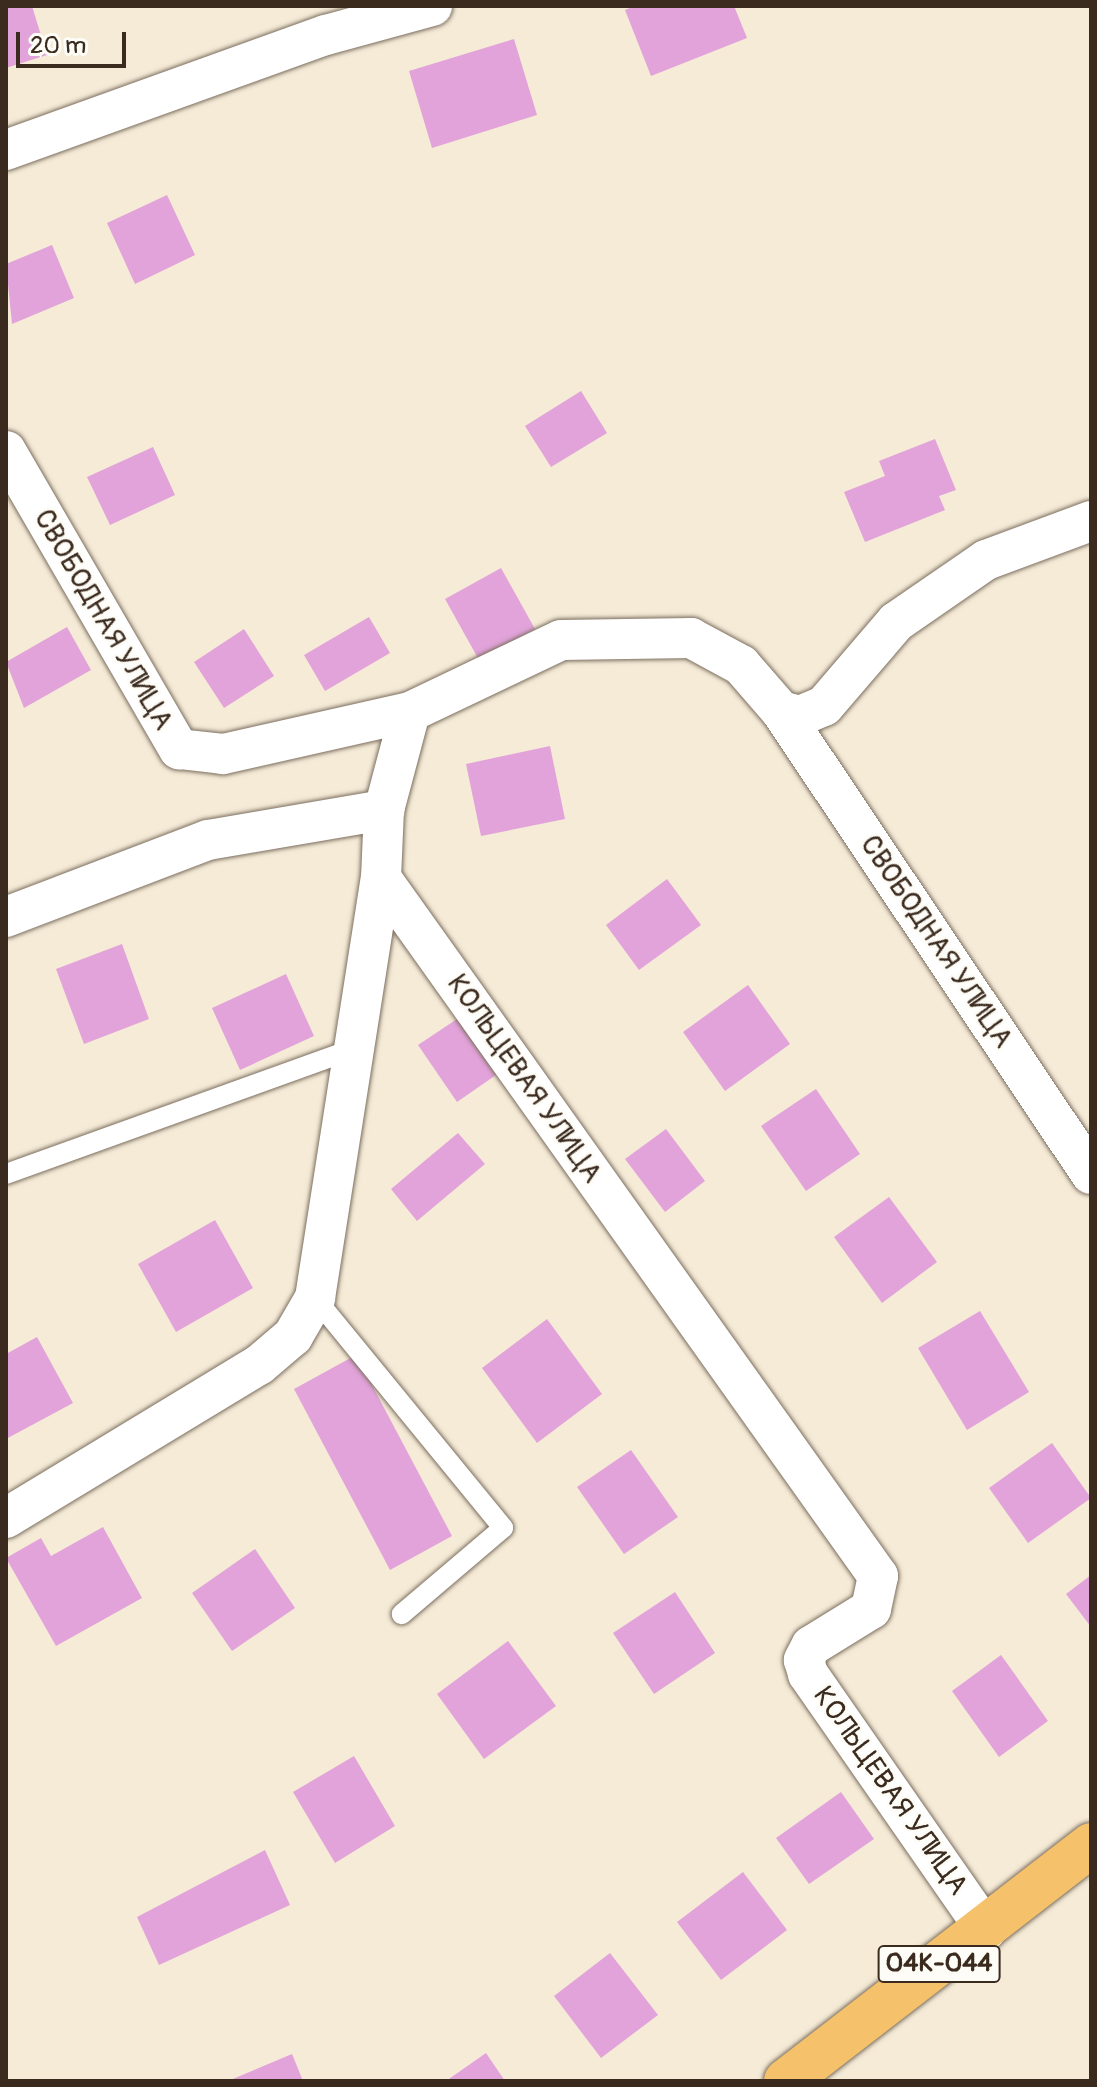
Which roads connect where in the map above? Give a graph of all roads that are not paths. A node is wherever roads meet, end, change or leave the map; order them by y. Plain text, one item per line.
1 (432, 6) edge
2 (320, 20) edge
3 (6, 150) edge
4 (6, 451) edge
5 (1091, 521) edge
6 (781, 711) junction
7 (410, 712) junction
8 (384, 810) junction
9 (381, 878) junction
10 (6, 917) edge
11 (350, 1050) junction
12 (6, 1174) edge
13 (1091, 1174) edge
14 (315, 1298) junction
15 (6, 1518) edge
16 (402, 1614) dead end
17 (1091, 1845) edge
18 (986, 1930) junction
19 (786, 2081) edge

1 - 2 street
2 - 3 street
4 - 7 street, СВОБОДНАЯ УЛИЦА
5 - 6 street
6 - 7 street, СВОБОДНАЯ УЛИЦА
6 - 13 street, СВОБОДНАЯ УЛИЦА
7 - 8 street
8 - 9 street
8 - 10 street
9 - 11 street
9 - 18 street, КОЛЬЦЕВАЯ УЛИЦА
11 - 12 lane
11 - 14 street
14 - 15 street
14 - 16 lane
17 - 18 main road, 04К-044
18 - 19 main road, 04К-044

